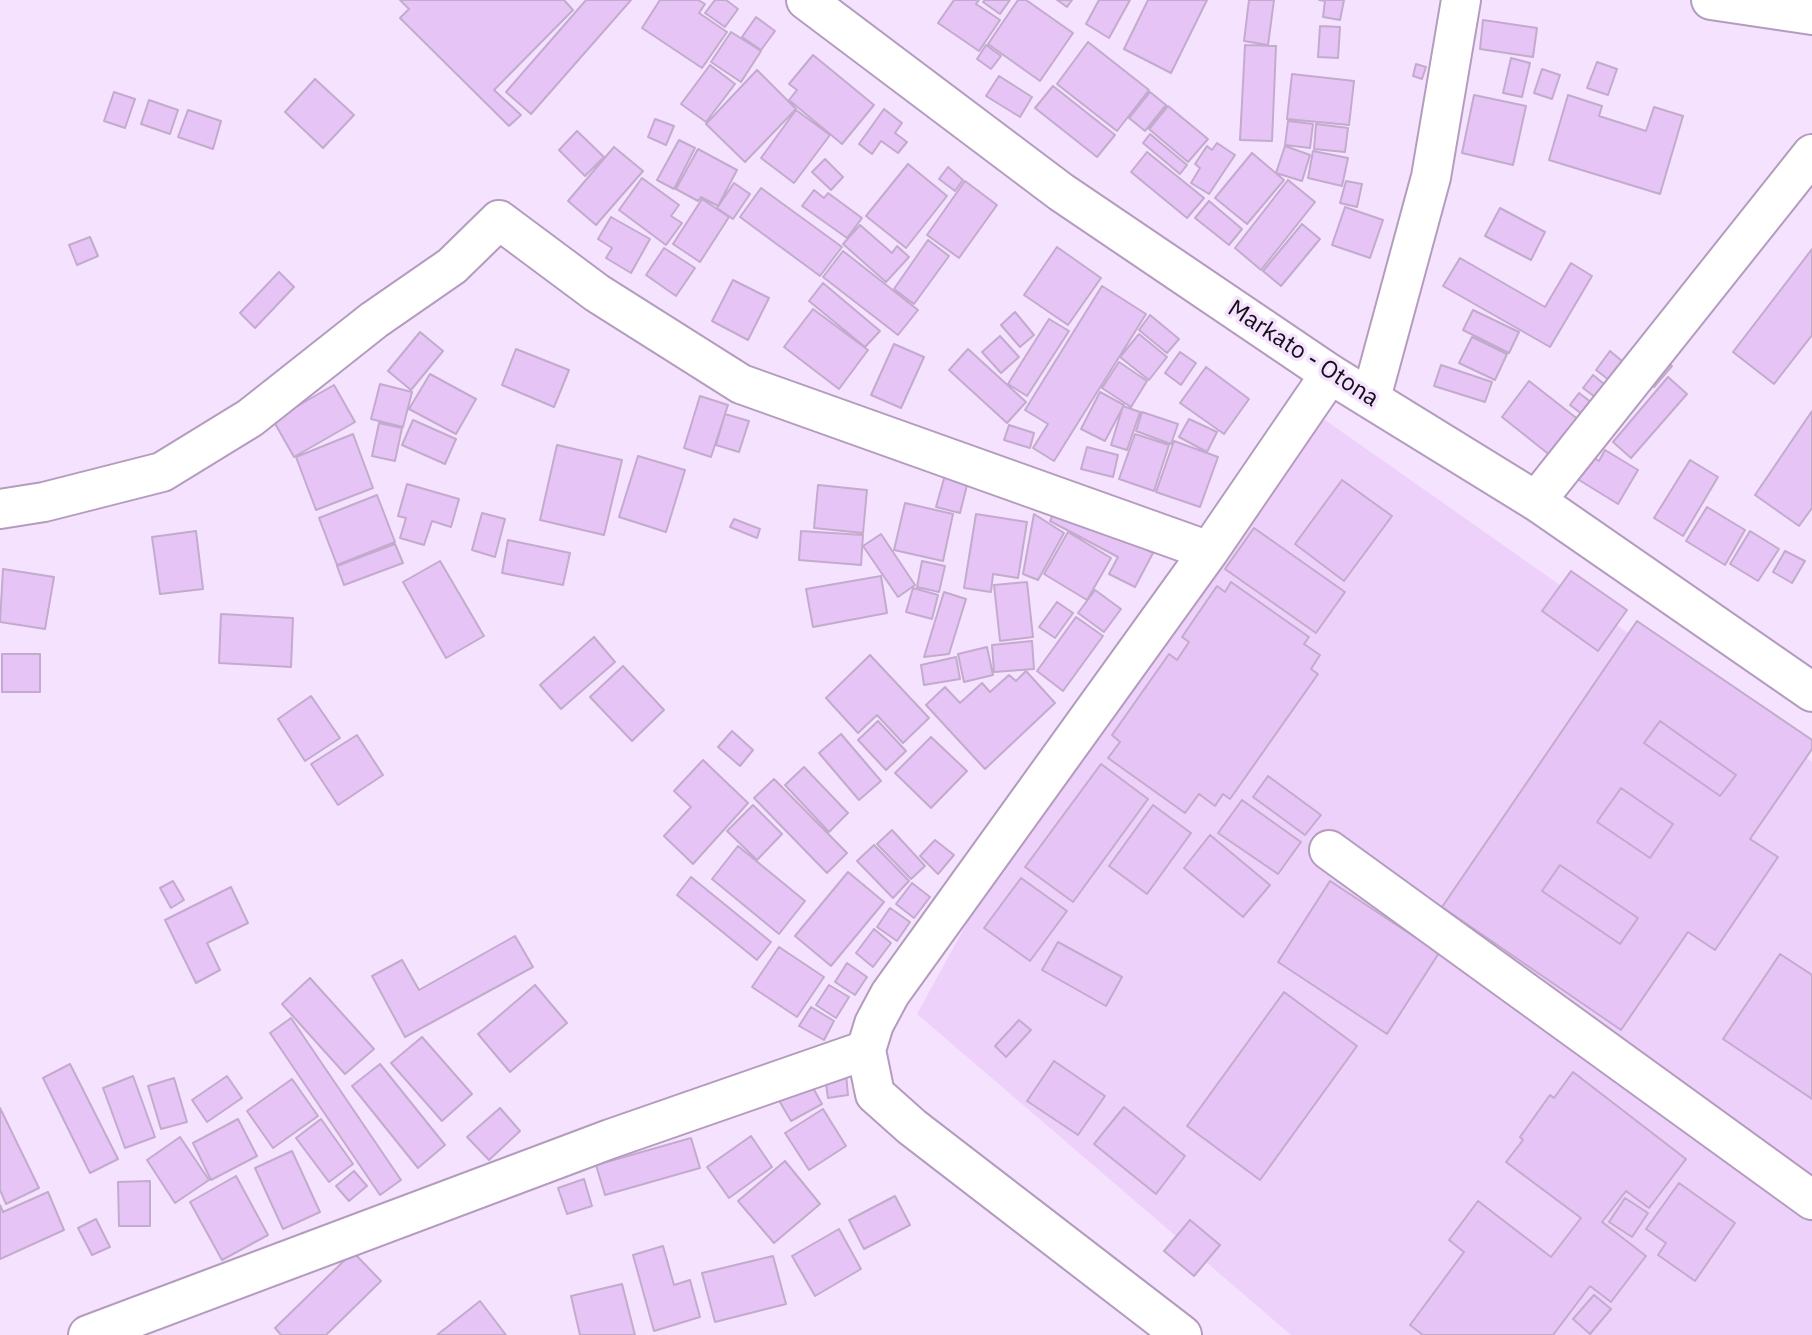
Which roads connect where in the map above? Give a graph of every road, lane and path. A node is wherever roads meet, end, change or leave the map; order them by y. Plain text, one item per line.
1 (806, 0) edge
2 (1461, 0) edge
3 (1711, 0) edge
4 (1812, 15) edge
5 (1812, 154) edge
6 (1330, 374) junction
7 (1371, 398) junction
8 (1536, 501) junction
9 (0, 509) edge
10 (1209, 551) junction
11 (1812, 692) edge
12 (1329, 850) dead end
13 (866, 1050) junction
14 (1812, 1200) edge
15 (88, 1335) edge
16 (1182, 1335) edge

1 - 6 street, Markato - Otona
2 - 7 street
3 - 4 street
5 - 8 street
6 - 7 street, Markato - Otona
6 - 10 street
7 - 8 street, Markato - Otona
8 - 11 street, Markato - Otona
9 - 10 street
10 - 13 street
12 - 14 street
13 - 15 street
13 - 16 street

